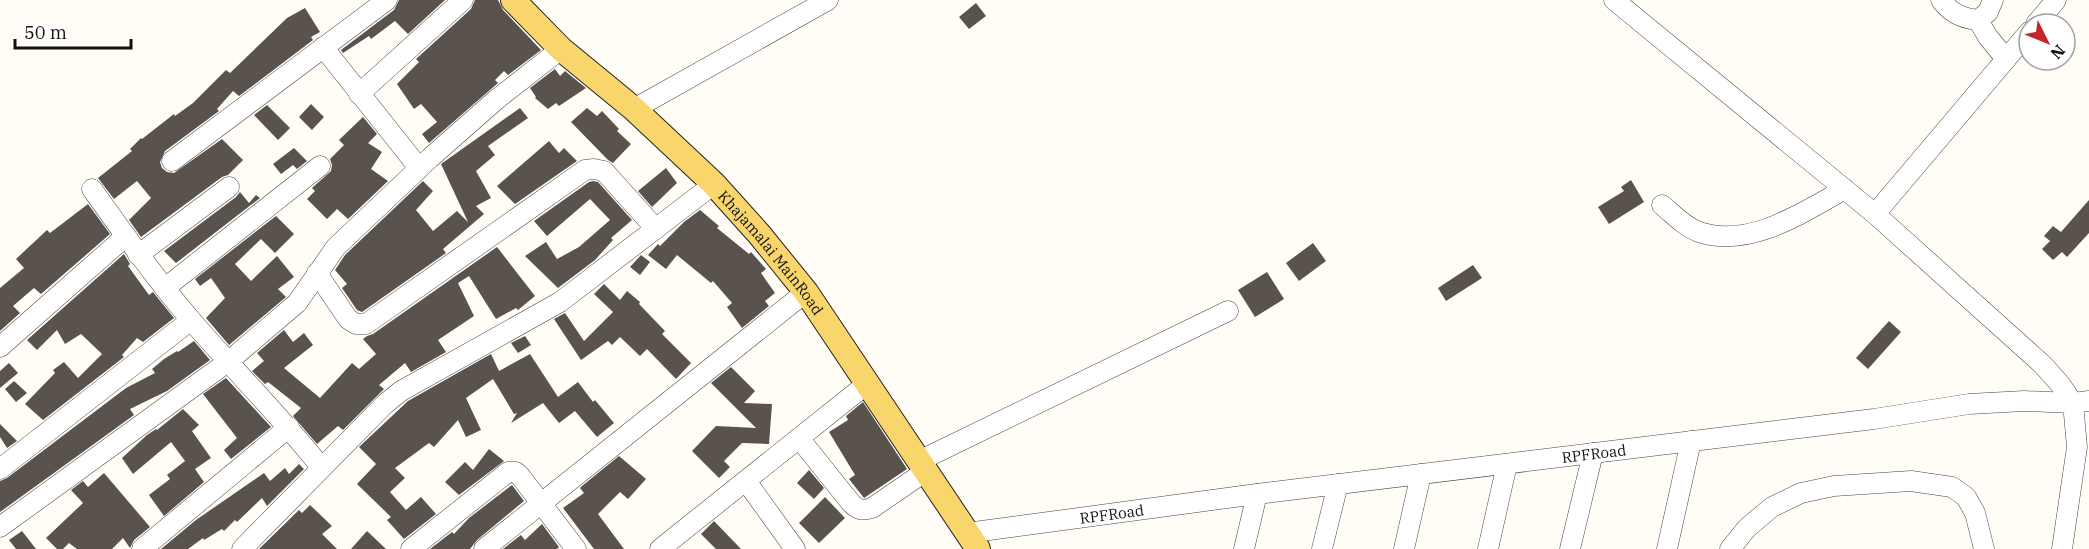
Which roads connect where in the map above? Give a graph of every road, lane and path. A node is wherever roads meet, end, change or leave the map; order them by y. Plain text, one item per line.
1 (387, 0) edge
2 (463, 0) edge
3 (513, 0) edge
4 (828, 0) edge
5 (1614, 0) edge
6 (1941, 0) edge
7 (1993, 0) edge
8 (2056, 0) edge
9 (2046, 12) edge
10 (1978, 20) junction
11 (2017, 46) edge
12 (323, 47) junction
13 (561, 49) junction
14 (2006, 59) junction
15 (359, 94) junction
16 (634, 109) junction
17 (172, 161) dead end
18 (320, 166) dead end
19 (419, 168) junction
20 (714, 184) junction
21 (229, 187) dead end
22 (92, 189) dead end
23 (1845, 189) junction
24 (1662, 205) dead end
25 (1875, 214) junction
26 (656, 229) junction
27 (126, 236) junction
28 (138, 255) junction
29 (317, 273) junction
30 (165, 288) junction
31 (806, 292) junction
32 (1227, 311) dead end
33 (191, 320) junction
34 (0, 347) edge
35 (229, 361) junction
36 (868, 383) junction
37 (2081, 402) edge
38 (289, 427) junction
39 (799, 438) junction
40 (1692, 441) junction
41 (1593, 453) junction
42 (1508, 464) junction
43 (923, 466) junction
44 (321, 467) junction
45 (0, 469) edge
46 (1421, 474) junction
47 (746, 481) junction
48 (1338, 484) junction
49 (1257, 494) junction
50 (542, 504) junction
51 (0, 527) edge
52 (973, 541) edge
53 (785, 545) edge
54 (142, 549) edge
55 (242, 549) edge
56 (411, 549) edge
57 (484, 549) edge
58 (576, 549) edge
59 (660, 549) edge
60 (1244, 549) edge
61 (1322, 549) edge
62 (1404, 549) edge
63 (1488, 549) edge
64 (1570, 549) edge
65 (1666, 549) edge
66 (1730, 549) edge
67 (1984, 549) edge
68 (2062, 549) edge

1 - 12 street
2 - 15 street
3 - 13 main road, Khajamalai MainRoad
4 - 16 street
5 - 23 street
6 - 10 street
7 - 10 street
8 - 9 street
10 - 14 street
11 - 14 street
12 - 15 street
12 - 17 street
13 - 16 main road, Khajamalai MainRoad
13 - 19 street
14 - 25 street
15 - 19 street
16 - 20 main road, Khajamalai MainRoad
18 - 30 street
19 - 29 street
20 - 26 street
20 - 31 main road, Khajamalai MainRoad
21 - 28 street
22 - 27 street
23 - 24 street
23 - 25 street
25 - 37 street
26 - 29 street
26 - 44 street
27 - 28 street
27 - 34 street
28 - 30 street
29 - 35 street
30 - 33 street
31 - 36 main road, Khajamalai MainRoad
31 - 50 street
32 - 43 street
33 - 35 street
33 - 45 street
35 - 38 street
35 - 51 street
36 - 39 street
36 - 43 main road, Khajamalai MainRoad
37 - 40 street, RPFRoad
37 - 68 street
38 - 44 street
38 - 54 street
39 - 43 street
39 - 47 street
40 - 41 street, RPFRoad
40 - 65 street
41 - 42 street, RPFRoad
41 - 64 street
42 - 46 street, RPFRoad
42 - 63 street
43 - 52 main road, Khajamalai MainRoad
44 - 55 street
46 - 48 street, RPFRoad
46 - 62 street
47 - 53 street
47 - 59 street
48 - 49 street, RPFRoad
48 - 61 street
49 - 52 street, RPFRoad
49 - 60 street
50 - 56 street
50 - 57 street
50 - 58 street
66 - 67 street

